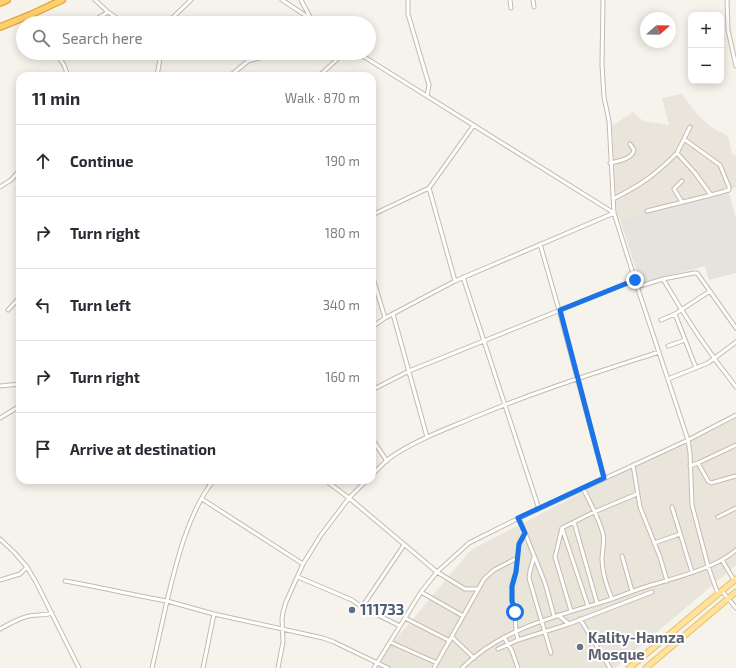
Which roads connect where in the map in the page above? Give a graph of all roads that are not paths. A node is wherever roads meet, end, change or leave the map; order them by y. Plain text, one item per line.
1 (7, 0) edge
2 (62, 0) edge
3 (95, 0) edge
4 (191, 0) edge
5 (282, 0) edge
6 (301, 0) edge
7 (408, 0) edge
8 (510, 0) edge
9 (533, 0) edge
10 (603, 0) edge
11 (727, 0) edge
12 (0, 3) edge
13 (534, 7) dead end
14 (511, 8) dead end
15 (108, 12) junction
16 (30, 15) edge
17 (101, 16) edge
18 (114, 16) edge
19 (174, 16) edge
20 (308, 16) edge
21 (310, 16) edge
22 (16, 21) edge
23 (0, 27) edge
24 (61, 60) edge
25 (160, 60) edge
26 (252, 60) edge
27 (336, 60) edge
28 (369, 60) edge
29 (736, 66) edge
30 (67, 72) edge
31 (158, 72) edge
32 (235, 72) edge
33 (323, 72) edge
34 (427, 96) junction
35 (474, 126) junction
36 (690, 127) dead end
37 (684, 139) junction
38 (630, 144) dead end
39 (677, 153) junction
40 (610, 163) junction
41 (16, 174) edge
42 (682, 181) dead end
43 (0, 187) edge
44 (430, 188) junction
45 (711, 195) junction
46 (613, 199) junction
47 (682, 202) junction
48 (647, 211) dead end
49 (614, 213) junction
50 (376, 214) edge
51 (540, 244) junction
52 (463, 277) junction
53 (663, 279) junction
54 (635, 280) junction
55 (455, 281) junction
56 (637, 287) junction
57 (376, 289) edge
58 (710, 291) junction
59 (16, 301) edge
60 (8, 310) dead end
61 (560, 310) junction
62 (682, 310) junction
63 (393, 314) junction
64 (675, 314) junction
65 (385, 318) junction
66 (661, 320) dead end
67 (376, 324) edge
68 (736, 328) edge
69 (484, 340) junction
70 (685, 340) junction
71 (736, 342) edge
72 (668, 346) dead end
73 (659, 352) junction
74 (714, 359) junction
75 (696, 368) junction
76 (409, 371) junction
77 (577, 378) junction
78 (668, 379) junction
79 (16, 384) edge
80 (0, 386) edge
81 (736, 387) edge
82 (376, 388) edge
83 (505, 405) junction
84 (16, 408) edge
85 (736, 415) edge
86 (0, 418) edge
87 (427, 437) junction
88 (688, 440) junction
89 (376, 445) edge
90 (736, 446) edge
91 (386, 461) junction
92 (698, 463) junction
93 (633, 465) junction
94 (690, 466) junction
95 (376, 471) edge
96 (736, 476) edge
97 (604, 478) junction
98 (211, 484) edge
99 (330, 484) edge
100 (363, 484) edge
101 (584, 488) junction
102 (637, 494) junction
103 (349, 498) junction
104 (202, 499) junction
105 (672, 507) dead end
106 (736, 508) edge
107 (539, 509) junction
108 (594, 512) junction
109 (718, 517) dead end
110 (518, 518) junction
111 (574, 522) junction
112 (562, 528) junction
113 (525, 533) junction
114 (680, 534) junction
115 (0, 539) edge
116 (654, 544) junction
117 (404, 545) junction
118 (736, 550) edge
119 (622, 556) dead end
120 (518, 558) junction
121 (534, 558) junction
122 (722, 560) junction
123 (303, 564) junction
124 (708, 566) junction
125 (27, 567) junction
126 (437, 572) junction
127 (692, 572) junction
128 (298, 577) junction
129 (735, 579) edge
130 (0, 580) edge
131 (667, 580) junction
132 (65, 581) dead end
133 (478, 589) junction
134 (632, 591) junction
135 (421, 592) junction
136 (652, 592) dead end
137 (720, 592) junction
138 (736, 592) edge
139 (612, 599) junction
140 (729, 599) junction
141 (167, 601) junction
142 (597, 603) junction
143 (588, 606) junction
144 (362, 607) junction
145 (736, 608) edge
146 (571, 611) junction
147 (52, 613) junction
148 (214, 614) junction
149 (463, 616) junction
150 (556, 616) junction
151 (405, 618) junction
152 (542, 620) junction
153 (580, 620) junction
154 (569, 624) junction
155 (400, 626) junction
156 (0, 629) edge
157 (282, 629) junction
158 (516, 631) junction
159 (545, 632) junction
160 (504, 637) junction
161 (451, 639) junction
162 (518, 640) junction
163 (390, 642) junction
164 (508, 644) junction
165 (498, 649) dead end
166 (551, 653) dead end
167 (474, 658) junction
168 (378, 662) junction
169 (438, 663) junction
170 (637, 666) edge
171 (152, 667) edge
172 (79, 668) edge
173 (158, 668) edge
174 (203, 668) edge
175 (278, 668) edge
176 (374, 668) edge
177 (388, 668) edge
178 (434, 668) edge
179 (462, 668) edge
180 (518, 668) edge
181 (610, 668) edge
182 (629, 668) edge
183 (646, 668) edge

1 - 12 highway
2 - 16 highway
3 - 15 street
4 - 19 street
5 - 20 street
6 - 21 street
7 - 34 street
8 - 14 street
9 - 13 street
10 - 40 street
11 - 29 street
15 - 17 street
15 - 18 street
22 - 23 highway
24 - 30 street
25 - 31 street
26 - 32 street
27 - 33 street
28 - 34 street
34 - 35 street
35 - 44 street
35 - 49 street
36 - 37 street
37 - 39 street
37 - 45 street
38 - 40 street
39 - 45 street
39 - 46 street
40 - 46 street
41 - 43 street
42 - 47 street
44 - 50 street
44 - 55 street
45 - 47 street
46 - 49 street
47 - 48 street
49 - 51 street
49 - 54 street
51 - 52 street
51 - 61 street
52 - 55 street
52 - 69 street
53 - 56 street
53 - 58 street
53 - 62 street
54 - 56 street
54 - 61 street
55 - 63 street
56 - 73 street
57 - 65 street
58 - 62 street
58 - 68 street
59 - 60 street
61 - 69 street
61 - 77 street
62 - 64 street
62 - 74 street
63 - 65 street
63 - 76 street
64 - 66 street
64 - 70 street
65 - 67 street
69 - 76 street
69 - 83 street
70 - 72 street
70 - 75 street
71 - 74 street
73 - 77 street
73 - 78 street
74 - 75 street
74 - 81 street
75 - 78 street
76 - 82 street
76 - 87 street
77 - 83 street
77 - 97 street
78 - 88 street
79 - 80 street
83 - 87 street
83 - 107 street
84 - 86 street
85 - 88 street
87 - 91 street
88 - 93 street
88 - 94 street
89 - 91 street
90 - 92 street
91 - 95 street
92 - 94 street
92 - 96 street
93 - 97 street
93 - 102 street
94 - 124 street
97 - 101 street
98 - 104 street
99 - 103 street
100 - 103 street
101 - 107 street
101 - 108 street
102 - 108 street
102 - 116 street
103 - 117 street
103 - 123 street
104 - 123 street
104 - 141 street
105 - 114 street
106 - 109 street
107 - 110 street
108 - 111 street
108 - 139 street
110 - 113 street
110 - 126 street
111 - 112 street
111 - 142 street
112 - 143 street
112 - 146 street
113 - 120 street
113 - 121 street
114 - 116 street
114 - 127 street
115 - 125 street
116 - 131 street
117 - 126 street
117 - 144 street
118 - 122 street
119 - 134 street
120 - 133 street
120 - 158 street
121 - 150 street
121 - 152 street
122 - 124 street
122 - 129 street
123 - 128 street
124 - 127 street
124 - 137 street
125 - 130 street
125 - 147 street
126 - 133 street
126 - 135 street
127 - 131 street
128 - 144 street
128 - 157 street
129 - 137 main road
131 - 134 street
132 - 141 street
133 - 149 street
134 - 139 street
135 - 149 street
135 - 151 street
136 - 153 street
137 - 140 street
137 - 170 main road
138 - 140 main road
139 - 142 street
140 - 145 street
140 - 183 main road
141 - 148 street
141 - 171 street
142 - 143 street
143 - 146 street
144 - 155 street
146 - 150 street
147 - 156 street
147 - 172 street
148 - 157 street
148 - 174 street
149 - 161 street
150 - 152 street
150 - 154 street
151 - 155 street
151 - 161 street
152 - 158 street
152 - 159 street
153 - 154 street
153 - 181 street
154 - 159 street
155 - 163 street
157 - 168 street
157 - 175 street
158 - 160 street
158 - 162 street
159 - 162 street
159 - 166 street
160 - 164 street
160 - 167 street
161 - 167 street
161 - 169 street
162 - 164 street
163 - 168 street
163 - 169 street
164 - 165 street
164 - 180 street
167 - 179 street
168 - 176 street
168 - 177 street
169 - 178 street
170 - 182 main road
171 - 173 street

